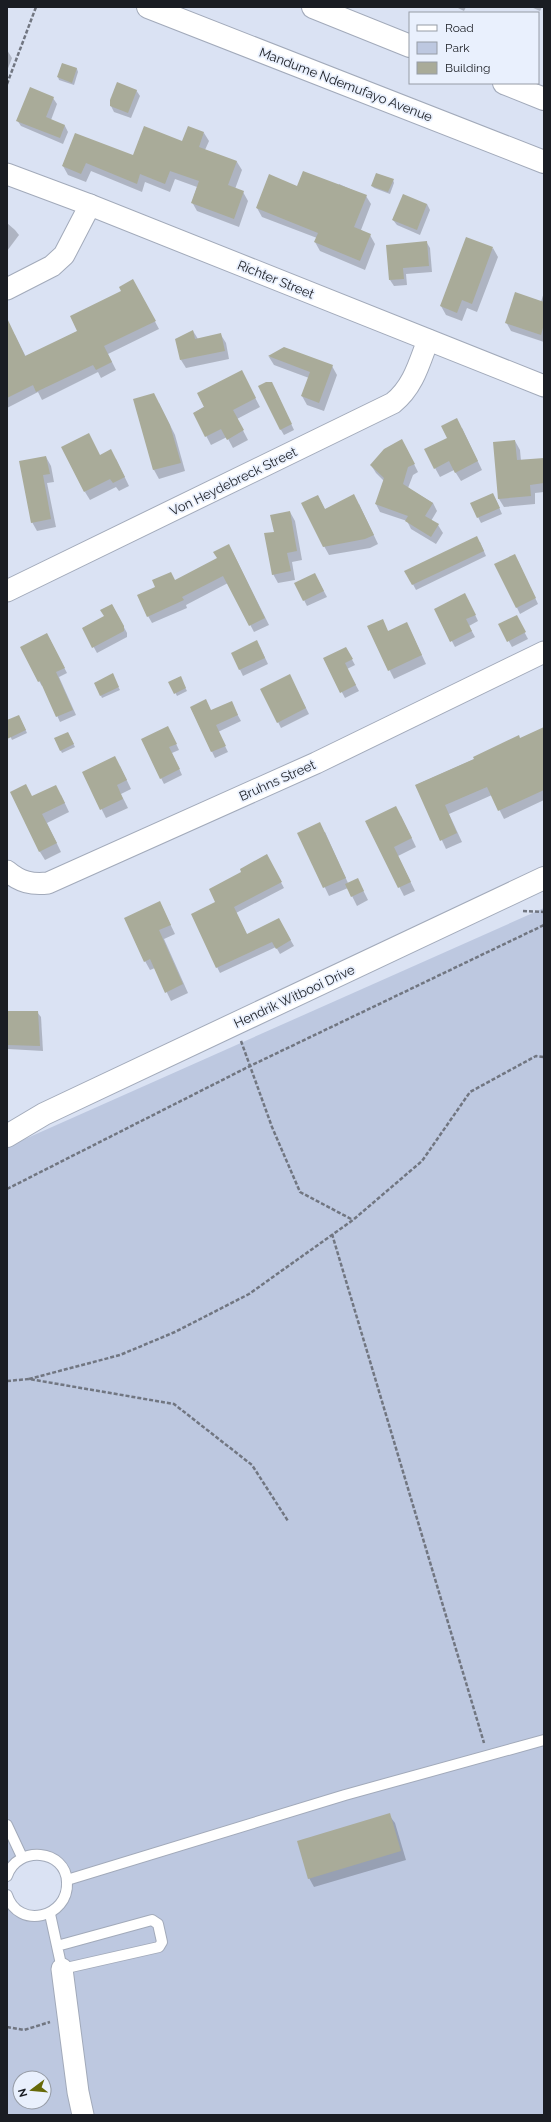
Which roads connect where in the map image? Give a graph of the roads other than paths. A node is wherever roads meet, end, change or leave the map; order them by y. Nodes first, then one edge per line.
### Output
1 (148, 7) edge
2 (313, 7) edge
3 (409, 46) edge
4 (506, 84) edge
5 (544, 99) edge
6 (544, 162) edge
7 (7, 174) edge
8 (90, 205) junction
9 (7, 289) edge
10 (428, 340) junction
11 (544, 386) edge
12 (7, 591) edge
13 (544, 652) edge
14 (7, 871) edge
15 (544, 878) edge
16 (44, 1114) junction
17 (7, 1126) edge
18 (7, 1136) edge
19 (544, 1740) edge
20 (7, 1825) edge
21 (22, 1857) junction
22 (7, 1876) edge
23 (67, 1880) junction
24 (7, 1895) edge
25 (50, 1914) junction
26 (57, 1946) junction
27 (62, 1969) junction
28 (83, 2115) edge

1 - 6 main road, Mandume Ndemufayo Avenue
2 - 3 main road
4 - 5 main road
7 - 8 street, Richter Street
8 - 9 street
8 - 10 street, Richter Street
10 - 11 street, Richter Street
10 - 12 street, Von Heydebreck Street
13 - 14 street, Bruhns Street
15 - 16 main road, Hendrik Witbooi Drive
16 - 17 main road, Hendrik Witbooi Drive
16 - 18 main road, Hendrik Witbooi Drive
19 - 23 lane
20 - 21 lane
21 - 22 lane
21 - 23 lane
23 - 25 lane
24 - 25 lane
25 - 26 lane
26 - 27 lane
26 - 27 lane
27 - 28 street

